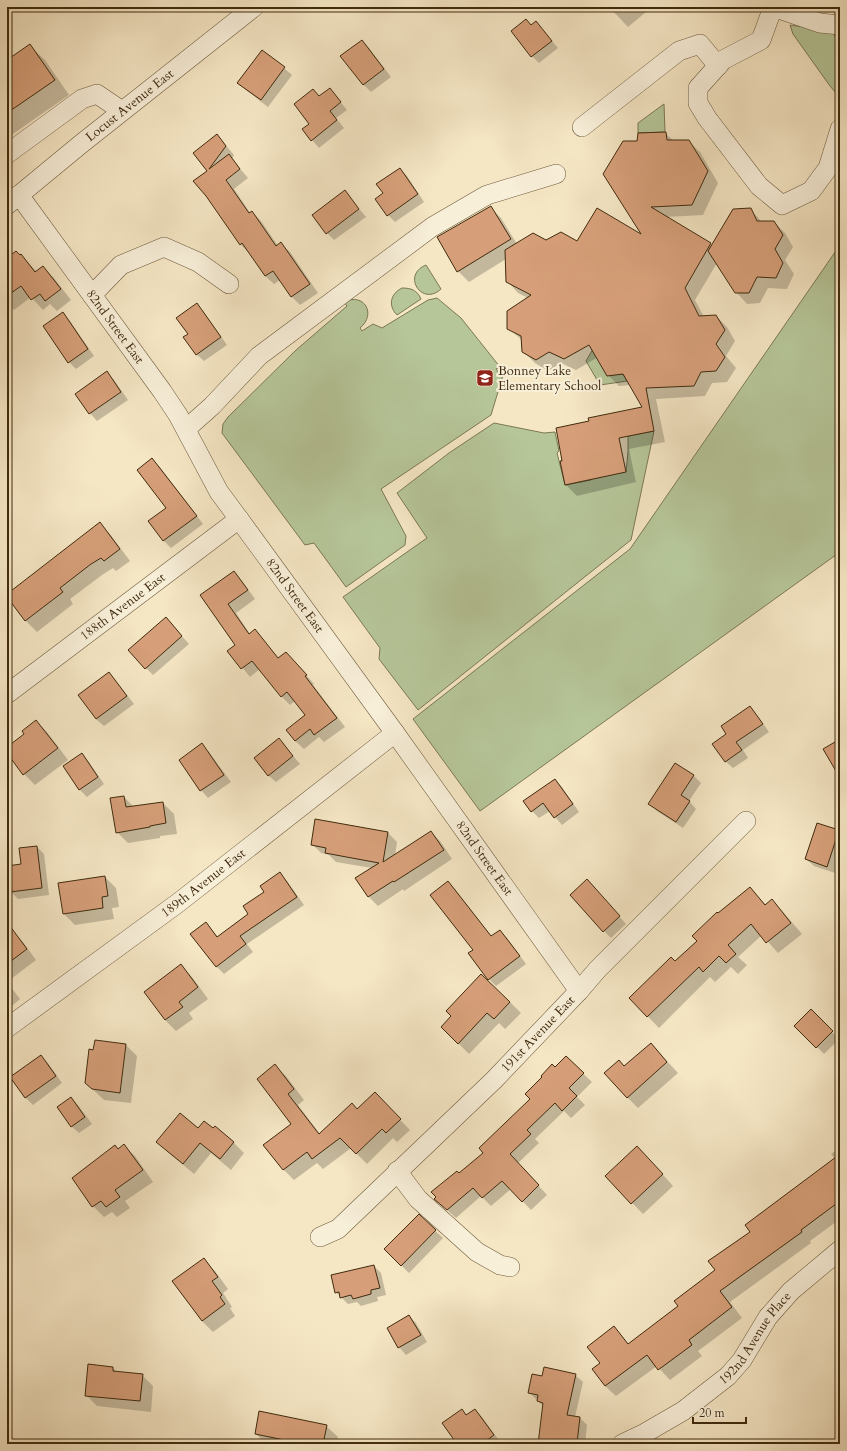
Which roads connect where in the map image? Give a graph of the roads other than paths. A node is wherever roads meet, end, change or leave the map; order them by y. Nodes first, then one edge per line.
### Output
1 (254, 7) edge
2 (773, 7) edge
3 (840, 25) edge
4 (718, 66) junction
5 (122, 111) junction
6 (582, 127) dead end
7 (839, 132) edge
8 (7, 154) edge
9 (556, 174) dead end
10 (13, 200) edge
11 (229, 284) dead end
12 (92, 295) junction
13 (186, 429) junction
14 (239, 519) junction
15 (7, 694) edge
16 (395, 733) junction
17 (746, 820) dead end
18 (579, 991) junction
19 (7, 1028) edge
20 (398, 1171) junction
21 (320, 1237) dead end
22 (840, 1250) edge
23 (510, 1267) dead end
24 (622, 1444) edge

1 - 5 street, Locust Avenue East
2 - 3 street
2 - 4 street
4 - 6 street
4 - 7 street
5 - 8 street
5 - 10 street, Locust Avenue East
9 - 13 street
10 - 12 street, 82nd Street East
11 - 12 street
12 - 13 street, 82nd Street East
13 - 14 street, 82nd Street East
14 - 15 street, 188th Avenue East
14 - 16 street, 82nd Street East
16 - 18 street, 82nd Street East
16 - 19 street, 189th Avenue East
17 - 18 street, 191st Avenue East
18 - 20 street, 191st Avenue East
20 - 21 street, 191st Avenue East
20 - 23 street
22 - 24 street, 192nd Avenue Place

